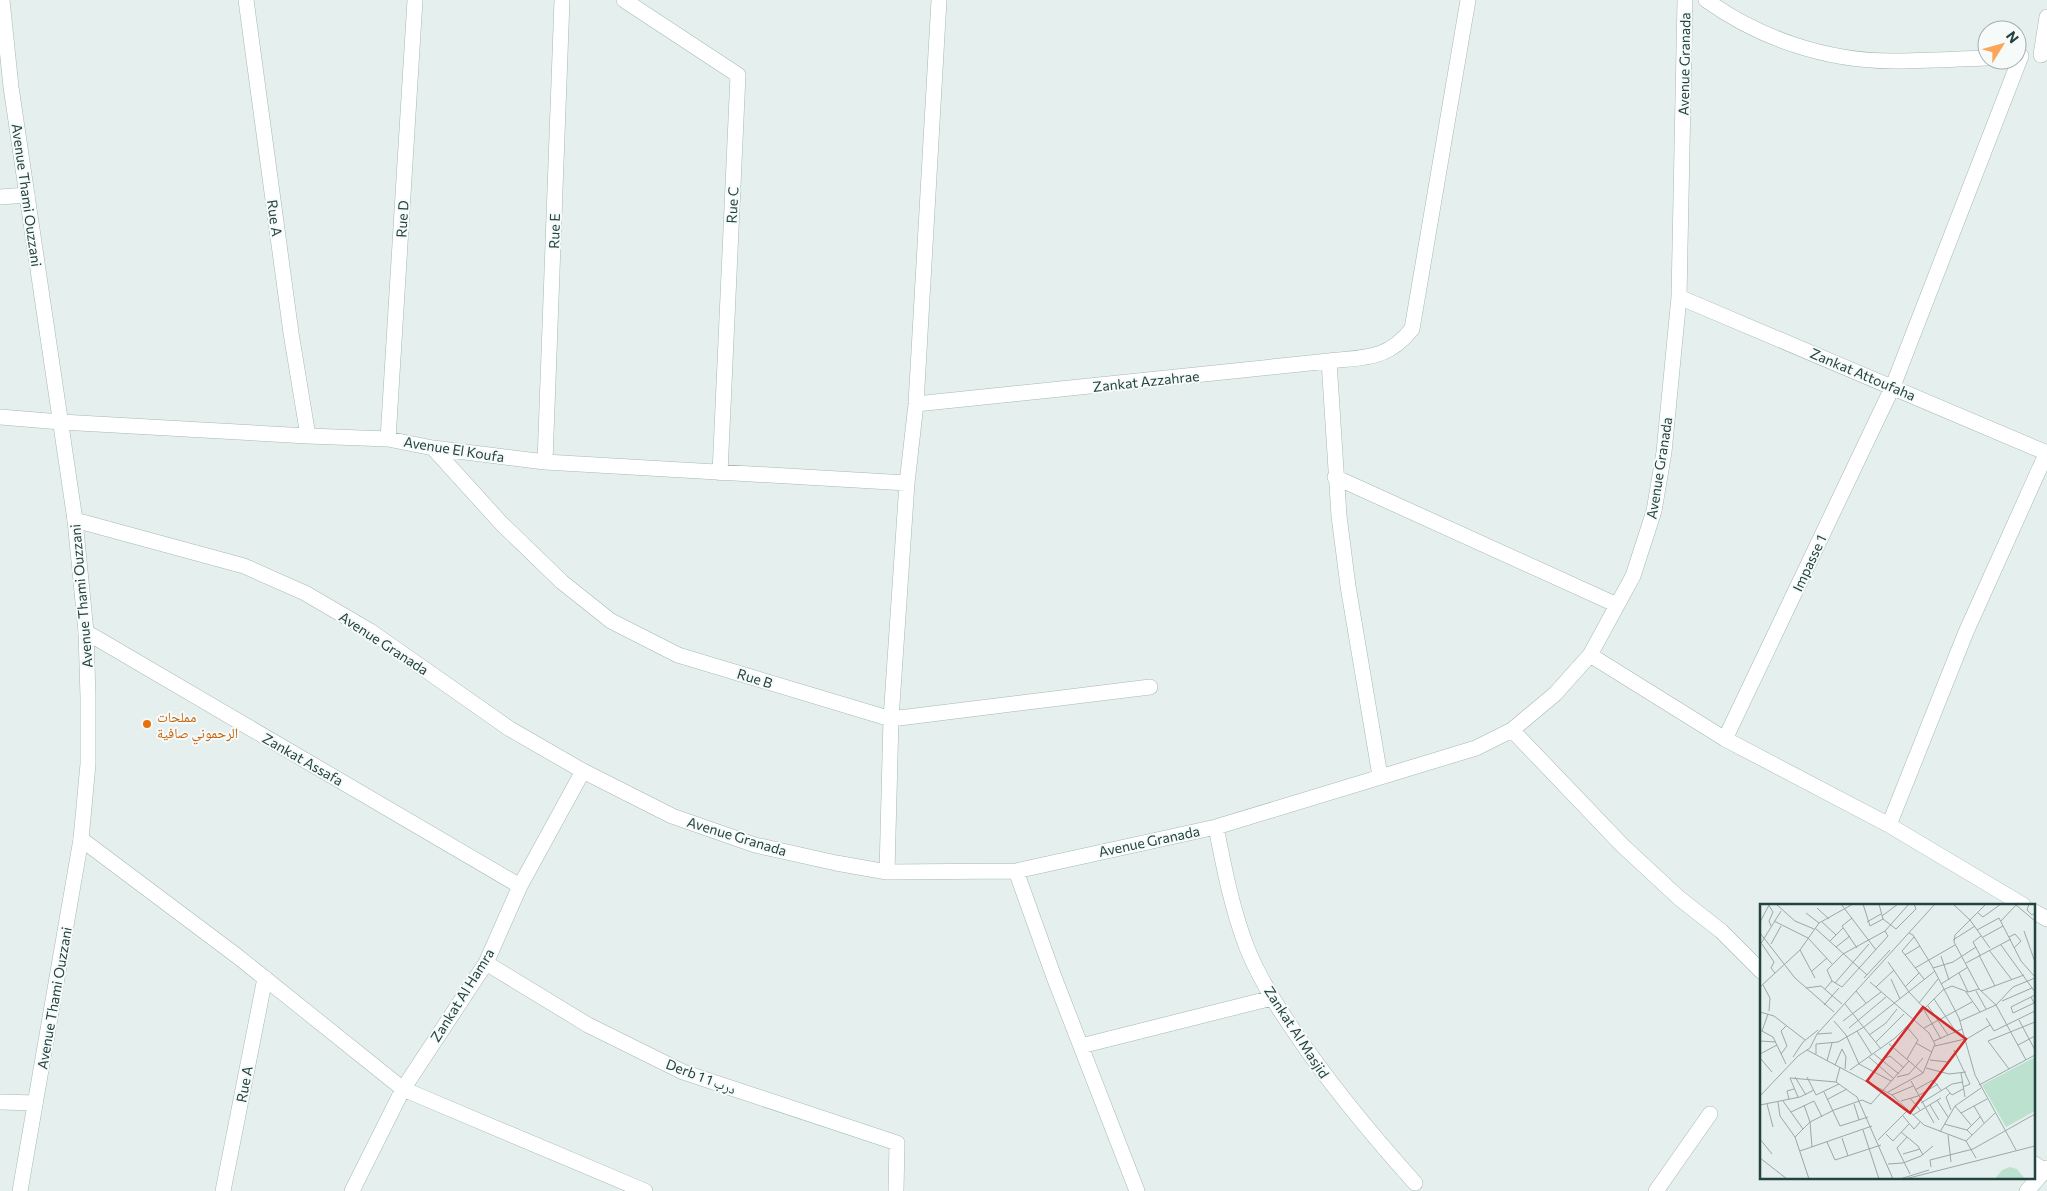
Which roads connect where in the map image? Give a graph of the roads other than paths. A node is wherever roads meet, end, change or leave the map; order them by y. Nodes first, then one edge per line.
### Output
1 (2, 0) edge
2 (246, 0) edge
3 (415, 0) edge
4 (562, 0) edge
5 (624, 0) edge
6 (939, 0) edge
7 (1468, 0) edge
8 (1685, 0) edge
9 (1706, 0) edge
10 (2047, 17) edge
11 (2027, 56) edge
12 (2044, 56) edge
13 (1977, 58) edge
14 (2014, 70) edge
15 (27, 195) junction
16 (0, 197) edge
17 (1679, 297) junction
18 (1330, 361) junction
19 (1894, 386) junction
20 (916, 404) junction
21 (0, 417) edge
22 (61, 422) junction
23 (308, 436) junction
24 (388, 439) junction
25 (432, 448) junction
26 (2047, 453) edge
27 (545, 462) junction
28 (720, 473) junction
29 (1336, 477) junction
30 (907, 483) junction
31 (76, 520) junction
32 (1617, 605) junction
33 (86, 632) junction
34 (1590, 655) junction
35 (1150, 687) dead end
36 (891, 720) junction
37 (1512, 730) junction
38 (1725, 739) junction
39 (582, 771) junction
40 (1380, 776) junction
41 (1889, 825) junction
42 (1216, 827) junction
43 (82, 839) junction
44 (1016, 871) junction
45 (888, 872) junction
46 (520, 886) junction
47 (2021, 904) edge
48 (486, 962) junction
49 (1760, 970) edge
50 (265, 978) junction
51 (1272, 998) junction
52 (1081, 1046) junction
53 (403, 1089) junction
54 (0, 1102) edge
55 (36, 1103) junction
56 (1710, 1114) dead end
57 (2042, 1167) edge
58 (1415, 1183) dead end
59 (897, 1186) edge
60 (2032, 1190) edge
61 (20, 1191) edge
62 (223, 1191) edge
63 (352, 1191) edge
64 (645, 1191) edge
65 (1138, 1191) edge
66 (1656, 1191) edge

1 - 15 street, Avenue Thami Ouzzani
2 - 23 street, Rue A
3 - 24 street, Rue D
4 - 27 street, Rue E
5 - 28 street, Rue C
6 - 20 street
7 - 18 street, Zankat Azzahrae
8 - 17 street, Avenue Granada
9 - 13 street
10 - 12 street
11 - 12 street
14 - 19 street, Impasse 1
15 - 16 street
15 - 22 street, Avenue Thami Ouzzani
17 - 19 street, Zankat Attoufaha
17 - 32 street, Avenue Granada
18 - 20 street, Zankat Azzahrae
18 - 29 street
19 - 26 street, Zankat Attoufaha
19 - 38 street, Impasse 1
20 - 30 street
21 - 22 street, Avenue El Koufa
22 - 23 street, Avenue El Koufa
22 - 31 street, Avenue Thami Ouzzani
23 - 24 street, Avenue El Koufa
24 - 25 street, Avenue El Koufa
25 - 27 street, Avenue El Koufa
25 - 36 street, Rue B
26 - 41 street
27 - 28 street, Avenue El Koufa
28 - 30 street, Avenue El Koufa
29 - 32 street
29 - 40 street
30 - 36 street
31 - 33 street, Avenue Thami Ouzzani
31 - 39 street, Avenue Granada
32 - 34 street, Avenue Granada
33 - 43 street, Avenue Thami Ouzzani
33 - 46 street, Zankat Assafa
34 - 37 street, Avenue Granada
34 - 38 street
35 - 36 street, Rue B
36 - 45 street
37 - 40 street, Avenue Granada
37 - 49 street
38 - 41 street
39 - 45 street, Avenue Granada
39 - 46 street, Zankat Al Hamra
40 - 42 street, Avenue Granada
41 - 47 street
42 - 44 street, Avenue Granada
42 - 51 street, Zankat Al Masjid
43 - 50 street
43 - 55 street, Avenue Thami Ouzzani
44 - 45 street, Avenue Granada
44 - 52 street
46 - 48 street, Zankat Al Hamra
48 - 53 street, Zankat Al Hamra
48 - 59 street, Derb 1 درب 1
50 - 53 street
50 - 62 street, Rue A
51 - 52 street
51 - 58 street, Zankat Al Masjid
52 - 65 street
53 - 63 street, Zankat Al Hamra
53 - 64 street
54 - 55 street
55 - 61 street, Avenue Thami Ouzzani
56 - 66 street
57 - 60 street

